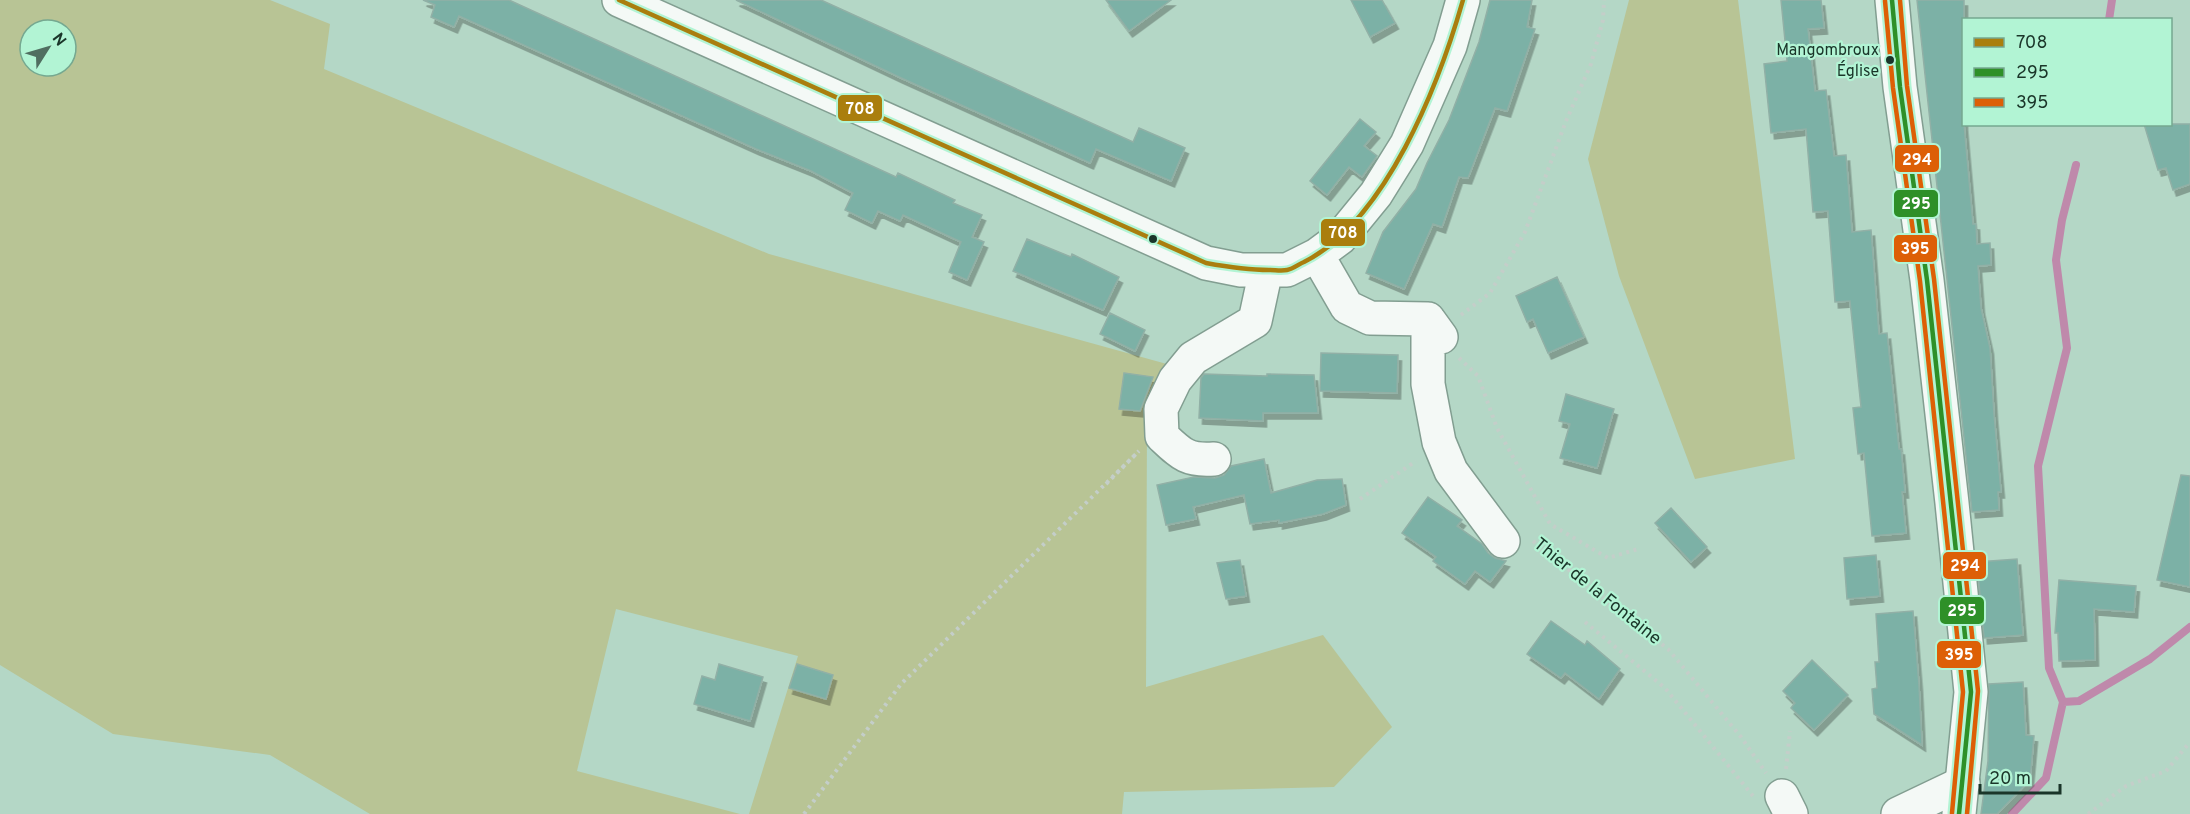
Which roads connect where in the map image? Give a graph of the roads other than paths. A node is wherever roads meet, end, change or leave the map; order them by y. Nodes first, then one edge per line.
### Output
1 (619, 0) edge
2 (1463, 0) edge
3 (1892, 0) edge
4 (1317, 255) junction
5 (1266, 270) junction
6 (1428, 319) junction
7 (1450, 356) road end
8 (1214, 459) dead end
9 (1517, 540) road end
10 (1961, 799) edge
11 (1898, 814) edge

1 - 5 street
2 - 4 street
3 - 10 street
4 - 5 street
4 - 6 street
5 - 8 street
6 - 7 street
6 - 9 street
10 - 11 street

